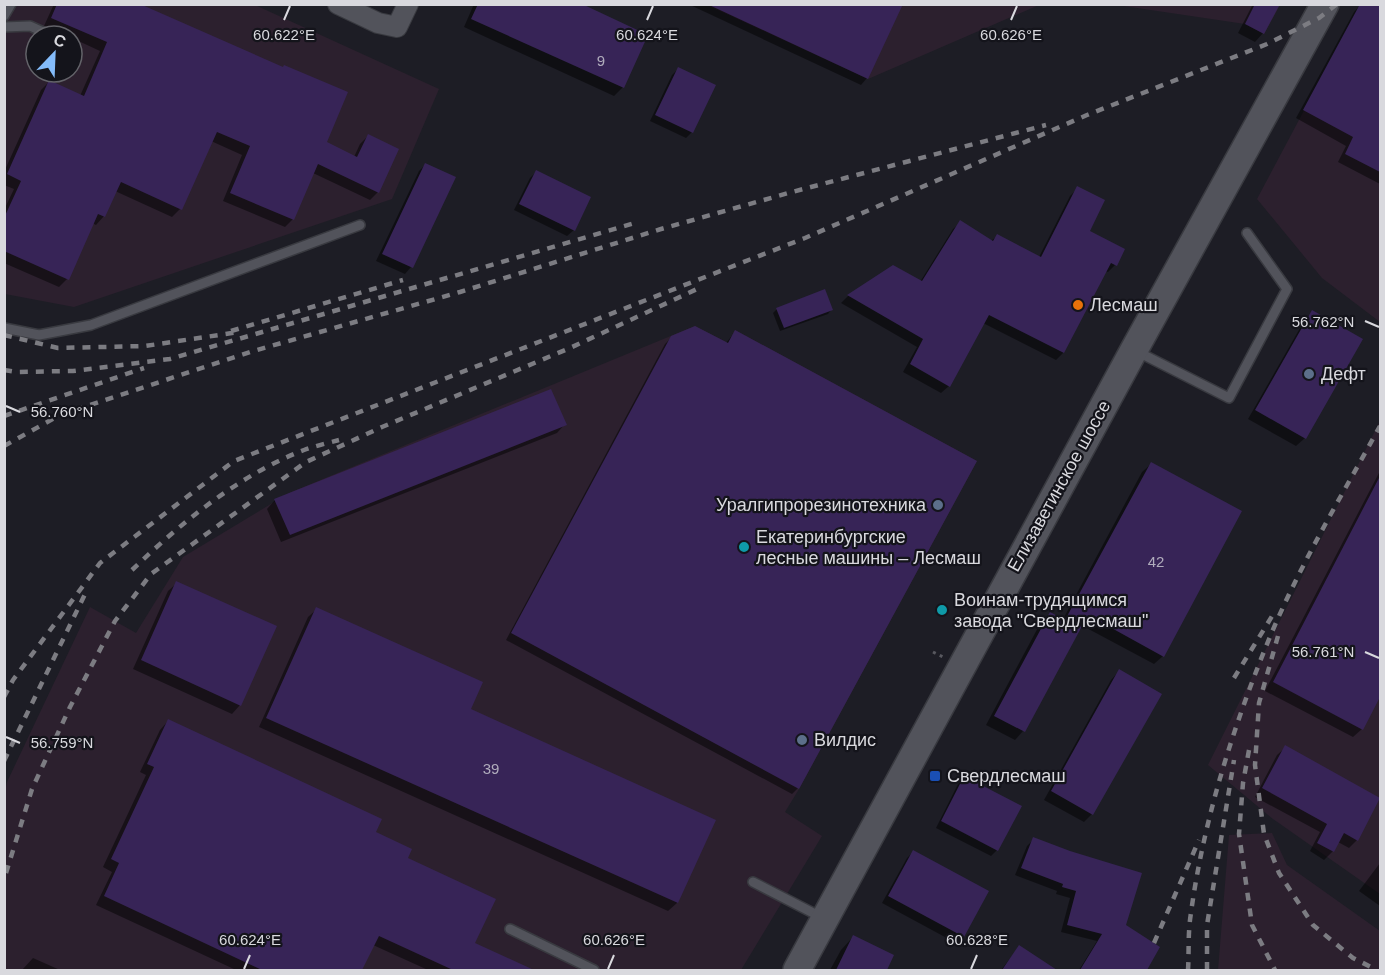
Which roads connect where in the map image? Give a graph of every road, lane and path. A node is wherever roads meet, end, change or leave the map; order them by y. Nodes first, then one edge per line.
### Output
1 (11, 4) edge
2 (338, 4) edge
3 (408, 4) edge
4 (1325, 4) edge
5 (4, 16) edge
6 (24, 26) edge
7 (4, 27) edge
8 (360, 225) dead end
9 (1247, 233) dead end
10 (4, 328) edge
11 (1134, 350) junction
12 (753, 882) dead end
13 (825, 919) junction
14 (510, 929) dead end
15 (594, 970) edge
16 (797, 970) edge

1 - 5 lane
2 - 3 street
4 - 11 main road, Елизаветинское шоссе
6 - 7 lane
8 - 10 lane
9 - 11 lane
11 - 13 main road, Елизаветинское шоссе
12 - 13 lane
13 - 16 main road, Елизаветинское шоссе
14 - 15 lane

